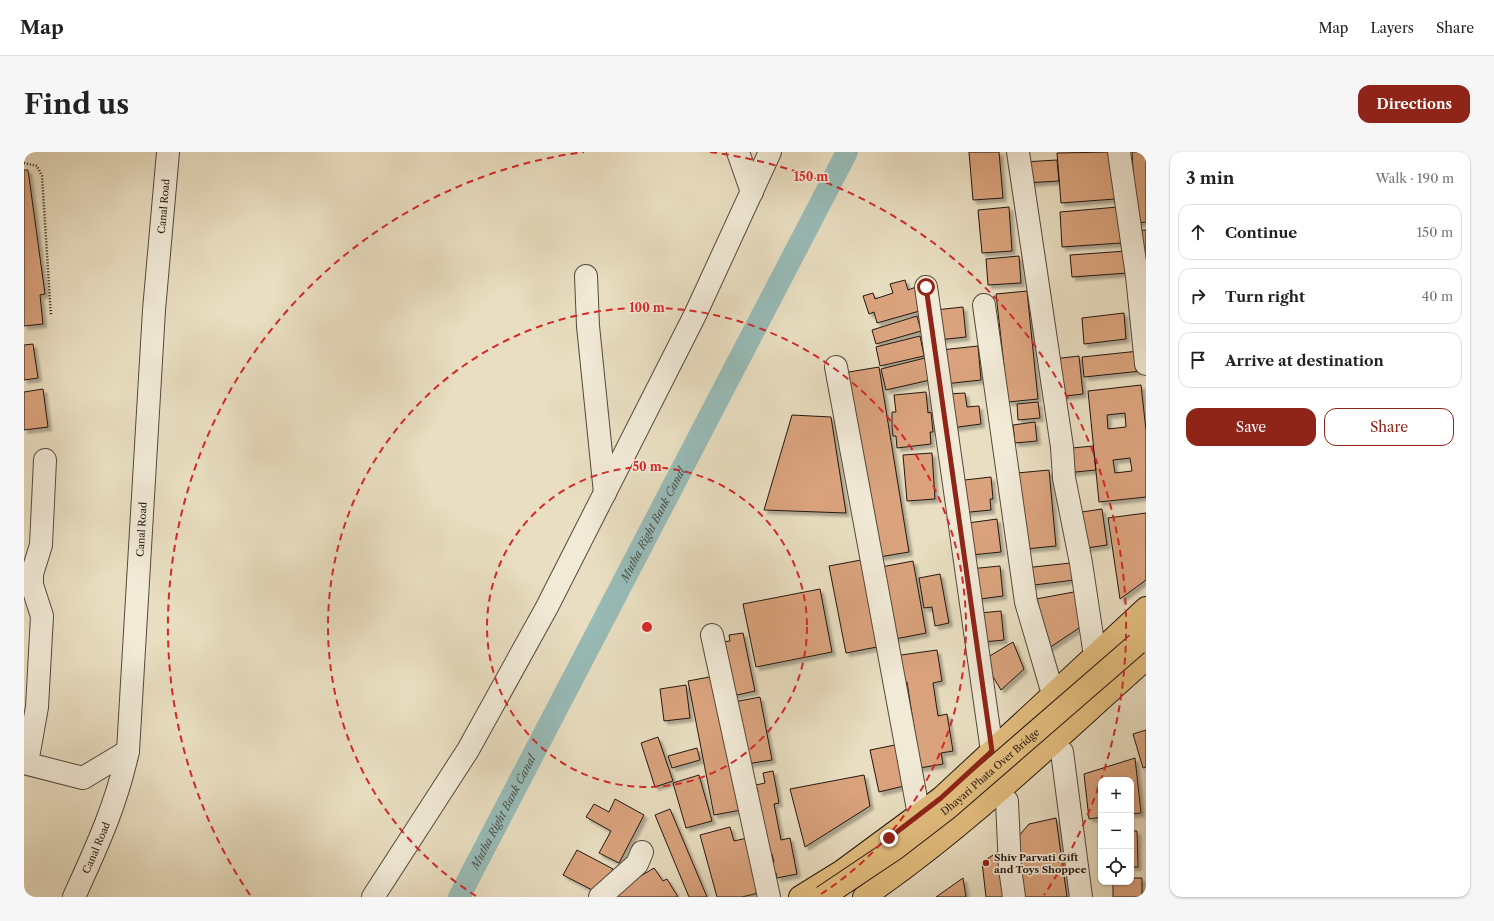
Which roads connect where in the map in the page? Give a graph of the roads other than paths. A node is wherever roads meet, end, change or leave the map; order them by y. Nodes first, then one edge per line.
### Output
1 (168, 152) edge
2 (738, 152) edge
3 (770, 152) edge
4 (1018, 152) edge
5 (1120, 152) edge
6 (752, 192) junction
7 (586, 276) dead end
8 (926, 287) dead end
9 (984, 305) dead end
10 (1146, 364) edge
11 (836, 367) dead end
12 (45, 460) dead end
13 (605, 493) junction
14 (1146, 608) edge
15 (712, 634) dead end
16 (1143, 646) edge
17 (1095, 656) junction
18 (1146, 670) edge
19 (1054, 694) junction
20 (128, 751) junction
21 (992, 751) junction
22 (1062, 752) junction
23 (24, 757) edge
24 (24, 763) edge
25 (1007, 800) junction
26 (919, 815) junction
27 (642, 852) dead end
28 (842, 871) junction
29 (74, 897) edge
30 (373, 897) edge
31 (600, 897) edge
32 (769, 897) edge
33 (800, 897) edge
34 (823, 897) edge
35 (858, 897) edge
36 (864, 897) edge
37 (888, 897) edge
38 (1014, 897) edge
39 (1081, 897) edge

1 - 20 street, Canal Road
2 - 6 street
3 - 6 street
4 - 17 street
5 - 10 street
6 - 13 street
7 - 13 street
8 - 21 street
9 - 19 street
11 - 26 street
12 - 23 street
13 - 30 street
14 - 17 main road
15 - 32 street
16 - 34 main road, Dhayari Phata Over Bridge, bridge
16 - 36 main road, Dhayari Phata Over Bridge
17 - 19 main road
18 - 22 main road
19 - 21 main road
20 - 24 street
20 - 29 street, Canal Road
21 - 26 main road
22 - 25 main road
22 - 39 street
25 - 37 main road
25 - 38 street
26 - 28 main road
27 - 31 street
28 - 33 main road
28 - 35 street

